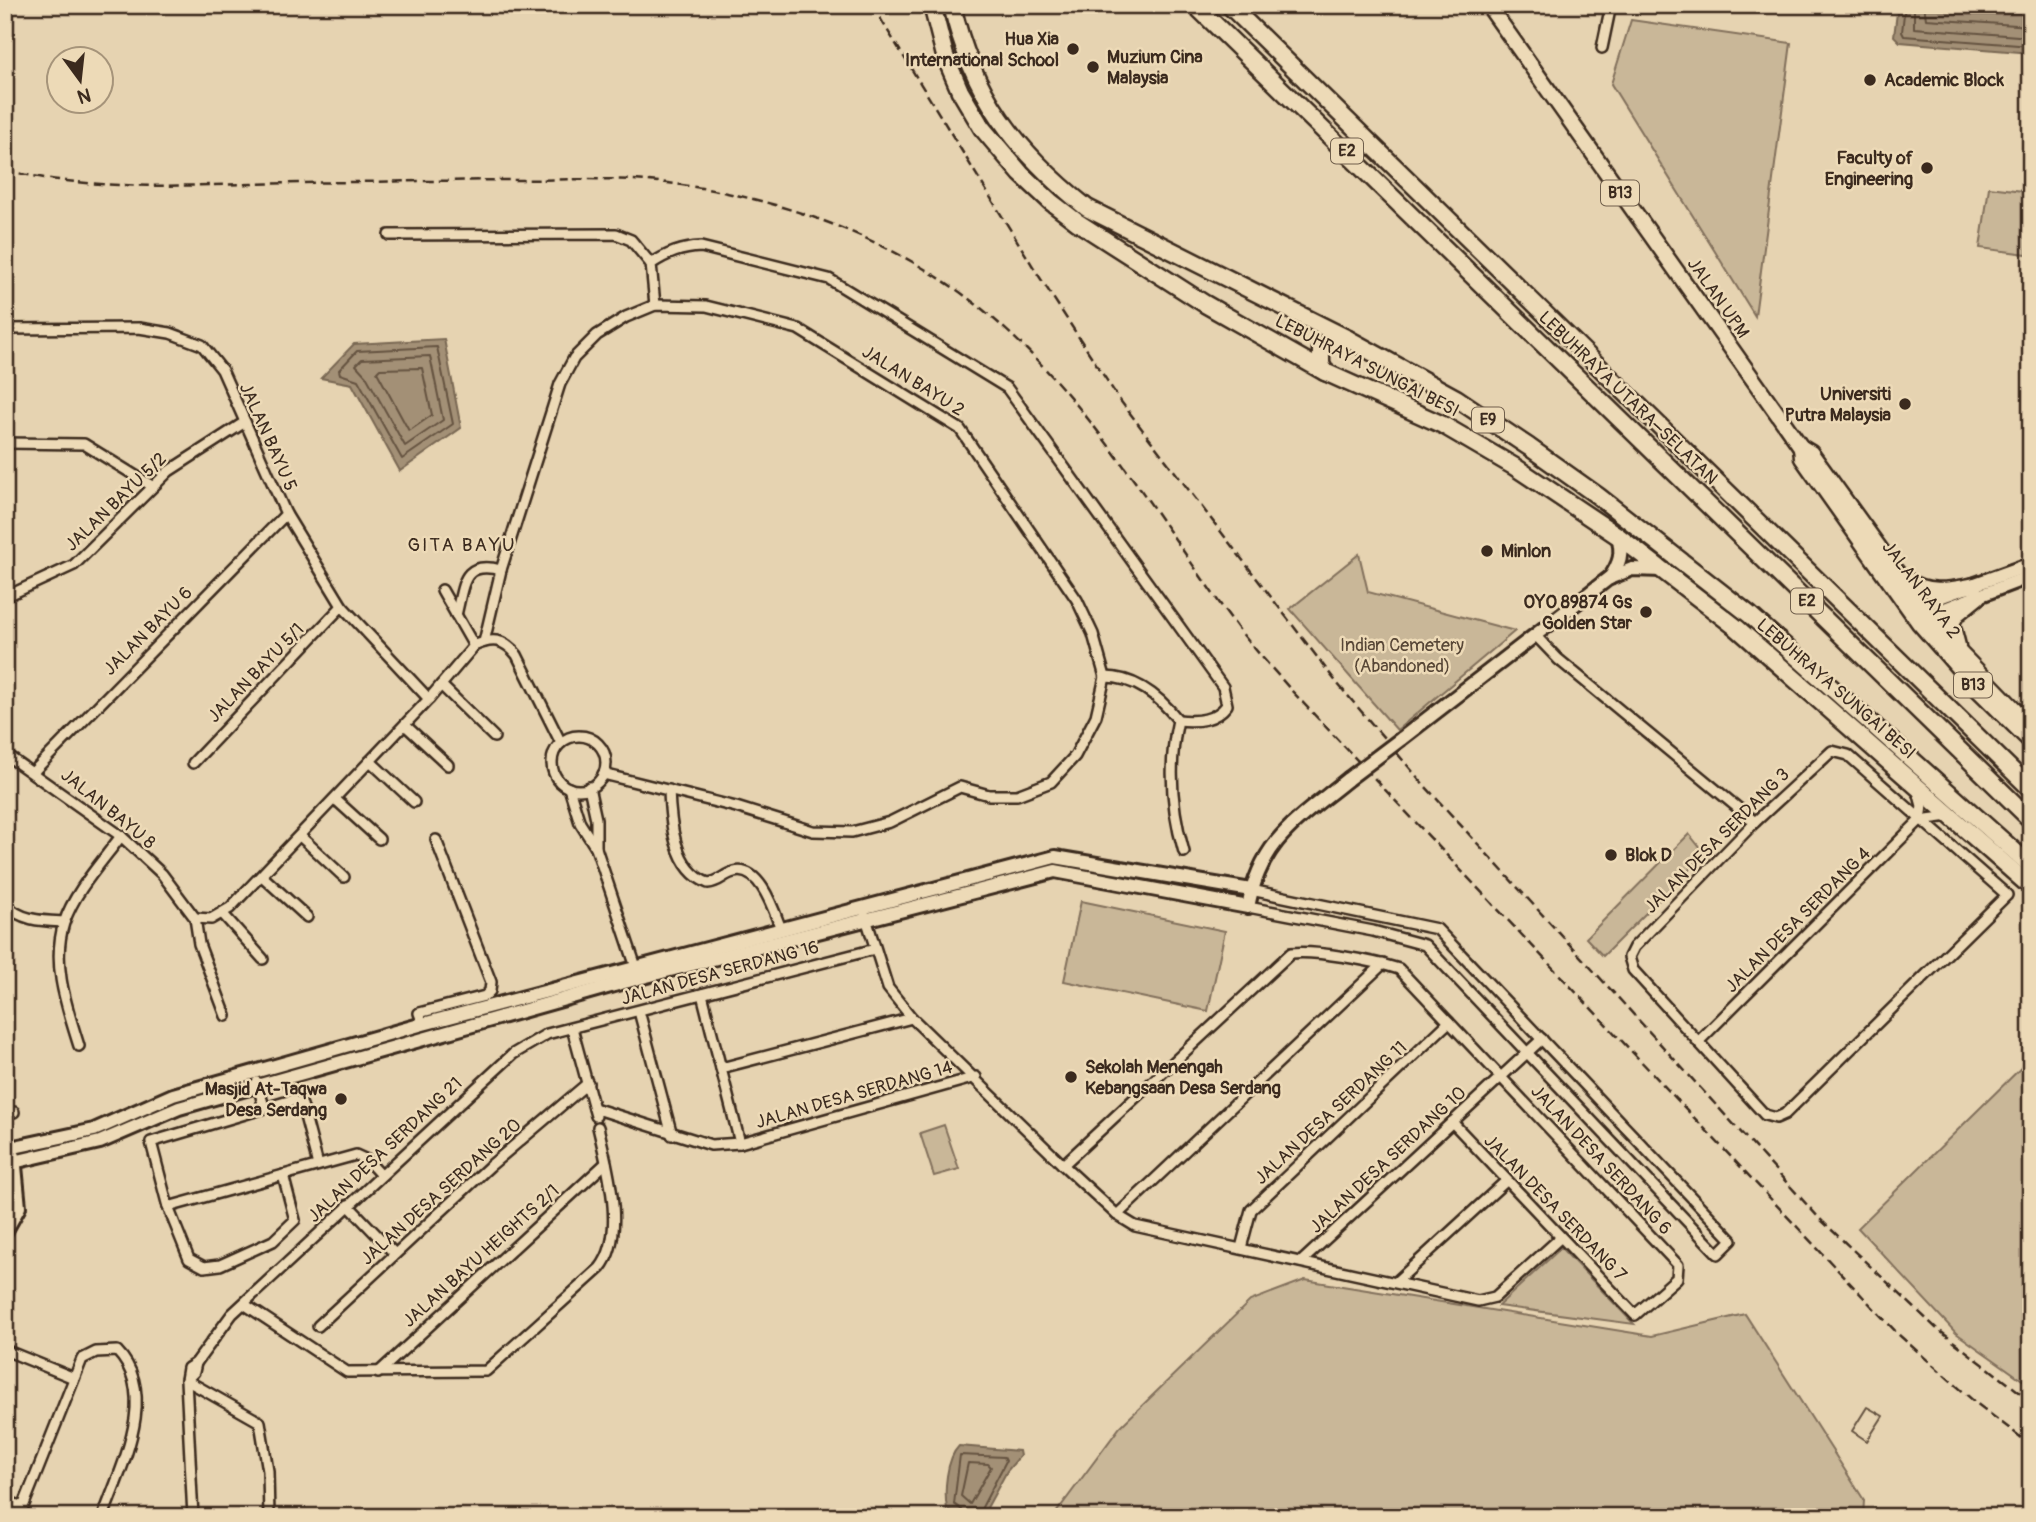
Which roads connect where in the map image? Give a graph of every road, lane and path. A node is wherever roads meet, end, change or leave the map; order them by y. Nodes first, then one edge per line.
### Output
1 (932, 5) edge
2 (952, 5) edge
3 (1195, 5) edge
4 (1229, 5) edge
5 (1488, 5) edge
6 (1611, 5) edge
7 (1602, 48) dead end
8 (389, 235) dead end
9 (651, 264) junction
10 (655, 305) junction
11 (5, 329) edge
12 (1348, 339) junction
13 (1325, 372) junction
14 (245, 422) junction
15 (5, 443) edge
16 (1801, 447) junction
17 (152, 486) junction
18 (286, 514) junction
19 (1618, 536) junction
20 (2031, 564) edge
21 (501, 570) junction
22 (1664, 570) junction
23 (1898, 575) junction
24 (2031, 576) edge
25 (1609, 578) junction
26 (442, 590) dead end
27 (1976, 591) junction
28 (5, 597) edge
29 (342, 606) junction
30 (456, 615) junction
31 (1921, 615) junction
32 (1535, 635) junction
33 (479, 644) junction
34 (1961, 654) junction
35 (1105, 677) junction
36 (441, 685) junction
37 (429, 699) junction
38 (1178, 720) junction
39 (405, 725) junction
40 (2031, 726) edge
41 (494, 737) dead end
42 (2031, 742) edge
43 (561, 743) junction
44 (5, 754) edge
45 (370, 761) junction
46 (193, 763) dead end
47 (448, 765) dead end
48 (34, 771) junction
49 (603, 774) junction
50 (1916, 784) junction
51 (569, 788) junction
52 (589, 788) junction
53 (2031, 789) edge
54 (669, 790) junction
55 (335, 799) junction
56 (414, 802) dead end
57 (1951, 816) junction
58 (1920, 820) junction
59 (2031, 820) edge
60 (1755, 822) junction
61 (121, 835) junction
62 (300, 836) junction
63 (379, 839) dead end
64 (436, 840) dead end
65 (596, 848) junction
66 (1184, 852) dead end
67 (2031, 866) edge
68 (262, 876) junction
69 (344, 877) dead end
70 (2031, 887) edge
71 (1251, 890) junction
72 (5, 904) edge
73 (863, 907) junction
74 (1248, 907) junction
75 (222, 913) junction
76 (307, 917) dead end
77 (195, 918) junction
78 (867, 920) junction
79 (64, 922) junction
80 (781, 929) junction
81 (875, 949) junction
82 (262, 958) dead end
83 (1383, 964) junction
84 (637, 972) junction
85 (702, 994) junction
86 (639, 1011) junction
87 (226, 1016) dead end
88 (912, 1018) junction
89 (1449, 1022) junction
90 (423, 1024) junction
91 (572, 1028) junction
92 (1542, 1039) junction
93 (1698, 1042) junction
94 (79, 1046) dead end
95 (1526, 1053) junction
96 (721, 1068) junction
97 (254, 1072) junction
98 (976, 1077) junction
99 (1499, 1079) junction
100 (588, 1083) junction
101 (258, 1086) junction
102 (264, 1107) junction
103 (1452, 1122) junction
104 (598, 1127) dead end
105 (672, 1135) junction
106 (740, 1143) junction
107 (9, 1149) edge
108 (10, 1163) edge
109 (606, 1164) junction
110 (318, 1165) junction
111 (1063, 1165) junction
112 (380, 1174) junction
113 (283, 1175) junction
114 (1506, 1181) junction
115 (348, 1205) junction
116 (168, 1207) junction
117 (1117, 1215) junction
118 (5, 1232) edge
119 (1560, 1238) junction
120 (1241, 1248) junction
121 (396, 1254) junction
122 (1301, 1262) junction
123 (1396, 1282) junction
124 (244, 1304) junction
125 (1635, 1315) joint
126 (318, 1326) dead end
127 (5, 1350) edge
128 (378, 1373) junction
129 (74, 1378) junction
130 (186, 1380) junction
131 (5, 1500) edge
132 (21, 1512) edge
133 (103, 1517) edge
134 (193, 1517) edge
135 (269, 1517) edge

1 - 13 highway, LEBUHRAYA SUNGAI BESI / E9
2 - 12 highway, LEBUHRAYA SUNGAI BESI / E9
3 - 59 highway, LEBUHRAYA UTARA–SELATAN / E2
4 - 53 highway, LEBUHRAYA UTARA–SELATAN / E2
5 - 16 main road, JALAN UPM / B13
6 - 7 street
8 - 9 street
9 - 10 street
9 - 38 street
10 - 21 street
10 - 35 street, JALAN BAYU 2
11 - 14 street, JALAN BAYU 5
12 - 13 highway
12 - 67 highway, LEBUHRAYA SUNGAI BESI / E9
13 - 19 highway, LEBUHRAYA SUNGAI BESI / E9
14 - 17 street, JALAN BAYU 5/2
14 - 18 street, JALAN BAYU 5
15 - 17 street
16 - 23 main road, JALAN UPM / B13
16 - 31 main road, JALAN RAYA 2 / B13
17 - 28 street, JALAN BAYU 5/2
18 - 29 street, JALAN BAYU 5
18 - 48 street, JALAN BAYU 6
19 - 22 highway, LEBUHRAYA SUNGAI BESI / E9
19 - 25 street
20 - 27 street
21 - 30 street
21 - 33 street
22 - 25 street
22 - 50 highway, LEBUHRAYA SUNGAI BESI / E9
23 - 27 main road
23 - 31 main road, JALAN UPM / B13
24 - 27 street
25 - 32 street
26 - 30 street
27 - 31 street
27 - 34 main road
29 - 37 street, JALAN BAYU 5
29 - 46 street, JALAN BAYU 5/1
30 - 33 street
31 - 34 main road, JALAN RAYA 2 / B13
31 - 42 main road, JALAN RAYA 2 / B13
32 - 60 street
32 - 71 street, bridge
33 - 36 street
33 - 43 street
34 - 40 main road, JALAN RAYA 2 / B13
35 - 38 street
35 - 54 street
36 - 37 street
36 - 41 street
37 - 39 street
38 - 66 street
39 - 45 street
39 - 47 street
43 - 49 street
43 - 51 street
44 - 48 street, JALAN BAYU 8
45 - 55 street
45 - 56 street
48 - 61 street, JALAN BAYU 8
49 - 52 street
49 - 54 street
50 - 57 highway, LEBUHRAYA SUNGAI BESI / E9
50 - 58 street
51 - 52 street
51 - 65 street
52 - 65 street
54 - 80 street
55 - 62 street
55 - 63 street
57 - 58 street
57 - 70 highway, LEBUHRAYA SUNGAI BESI / E9
58 - 60 street, JALAN DESA SERDANG 3
58 - 93 street, JALAN DESA SERDANG 4
58 - 93 street
60 - 93 street, JALAN DESA SERDANG 3
61 - 77 street, JALAN BAYU 8
61 - 79 street
62 - 68 street
62 - 69 street
64 - 90 street
65 - 84 street
68 - 75 street
68 - 76 street
71 - 73 street
71 - 74 street
71 - 92 street
72 - 79 street
73 - 78 street
73 - 80 street
74 - 78 street
74 - 95 street
75 - 77 street
75 - 82 street
77 - 87 street, JALAN BAYU 8
78 - 81 street
78 - 84 street
79 - 94 street
80 - 84 street
81 - 85 street, JALAN DESA SERDANG 16
81 - 88 street
83 - 89 street, JALAN DESA SERDANG 6
83 - 111 street
83 - 117 street
84 - 90 street
84 - 101 street
85 - 86 street, JALAN DESA SERDANG 16
85 - 96 street
86 - 91 street, JALAN DESA SERDANG 16
86 - 105 street
88 - 96 street
88 - 98 street
89 - 99 street, JALAN DESA SERDANG 6
89 - 120 street, JALAN DESA SERDANG 11
90 - 97 street
91 - 100 street
91 - 112 street, JALAN DESA SERDANG 21
92 - 95 street, JALAN DESA SERDANG 10
92 - 95 street
95 - 99 street, JALAN DESA SERDANG 10
96 - 106 street
97 - 101 street
97 - 107 street
98 - 106 street, JALAN DESA SERDANG 14
98 - 111 street
99 - 103 street, JALAN DESA SERDANG 10
99 - 125 street, JALAN DESA SERDANG 6
100 - 105 street, JALAN DESA SERDANG 14
100 - 121 street, JALAN DESA SERDANG 20
101 - 102 street
101 - 108 street
102 - 110 street
102 - 116 street
103 - 114 street, JALAN DESA SERDANG 7
103 - 122 street, JALAN DESA SERDANG 10
104 - 109 street
105 - 106 street, JALAN DESA SERDANG 14
107 - 108 street
108 - 118 street
109 - 128 street, JALAN BAYU HEIGHTS 2/1
109 - 128 street
110 - 112 street
110 - 113 street
111 - 117 street
112 - 115 street, JALAN DESA SERDANG 21
113 - 116 street
113 - 116 street
114 - 119 street, JALAN DESA SERDANG 7
114 - 123 street
115 - 121 street
115 - 124 street, JALAN DESA SERDANG 21
117 - 120 street
119 - 123 street
119 - 125 street, JALAN DESA SERDANG 7
120 - 122 street
121 - 126 street, JALAN DESA SERDANG 20
122 - 123 street
124 - 128 street
124 - 130 street, JALAN DESA SERDANG 21
127 - 129 street
129 - 132 street
129 - 133 street
130 - 134 street
130 - 135 street
131 - 132 street

